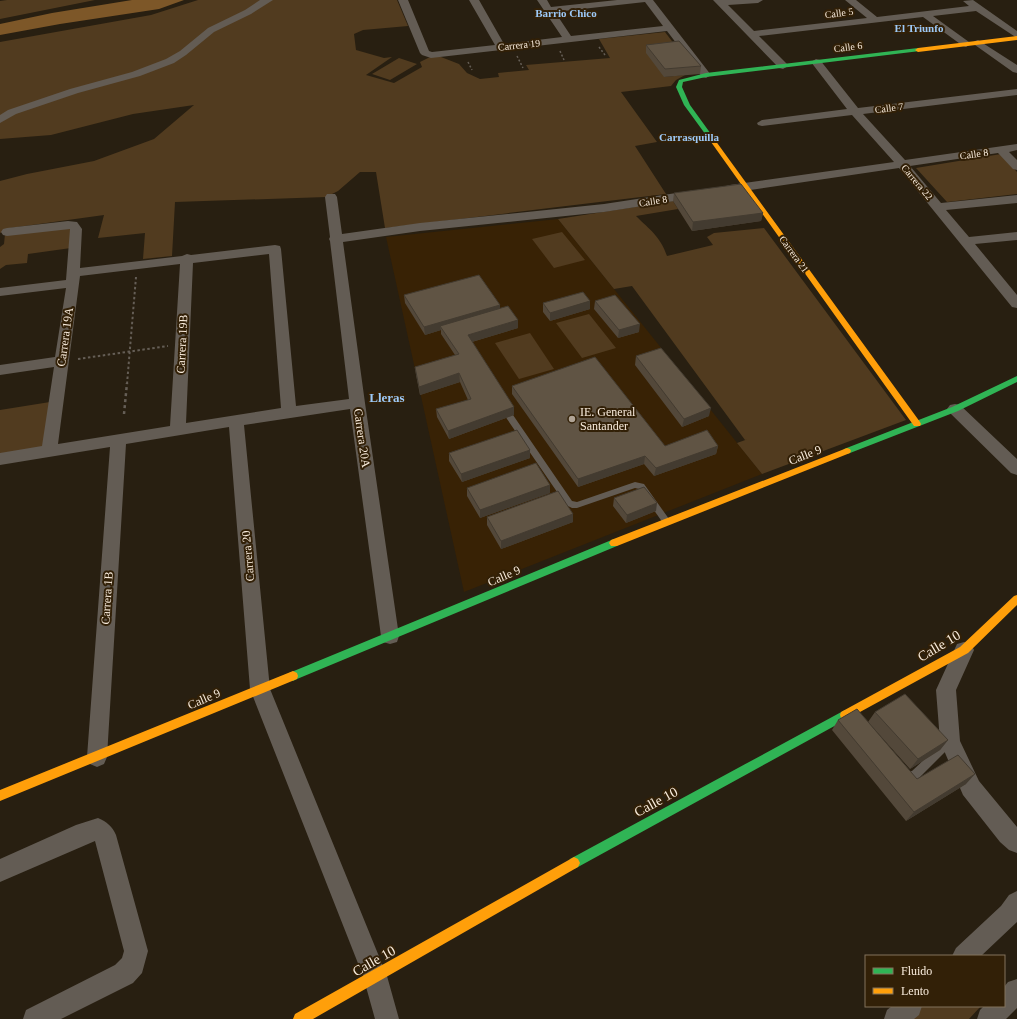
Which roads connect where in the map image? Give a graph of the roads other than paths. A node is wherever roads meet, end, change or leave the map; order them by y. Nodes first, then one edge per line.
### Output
1 (268, 0) edge
2 (404, 0) edge
3 (474, 0) edge
4 (542, 0) edge
5 (642, 0) edge
6 (648, 0) edge
7 (758, 0) edge
8 (850, 0) edge
9 (967, 0) edge
10 (719, 2) edge
11 (977, 8) junction
12 (549, 10) junction
13 (925, 14) junction
14 (875, 20) junction
15 (670, 28) junction
16 (751, 34) junction
17 (1017, 37) edge
18 (568, 40) junction
19 (978, 43) junction
20 (966, 44) junction
21 (501, 47) junction
22 (816, 62) junction
23 (784, 66) junction
24 (1017, 70) edge
25 (706, 75) junction
26 (681, 81) joint
27 (1017, 92) edge
28 (855, 112) junction
29 (0, 120) edge
30 (762, 123) dead end
31 (1017, 147) edge
32 (1001, 150) junction
33 (902, 164) junction
34 (1017, 167) edge
35 (745, 187) junction
36 (721, 190) edge
37 (706, 193) edge
38 (331, 197) dead end
39 (1017, 199) edge
40 (937, 206) junction
41 (7, 232) dead end
42 (1017, 236) edge
43 (335, 239) junction
44 (965, 241) junction
45 (187, 258) junction
46 (73, 278) junction
47 (1017, 280) edge
48 (999, 282) junction
49 (0, 292) edge
50 (1017, 304) edge
51 (61, 361) junction
52 (0, 370) edge
53 (1017, 379) edge
54 (357, 403) junction
55 (955, 408) junction
56 (289, 412) junction
57 (510, 417) edge
58 (236, 422) junction
59 (916, 424) junction
60 (178, 430) junction
61 (118, 440) junction
62 (49, 450) junction
63 (0, 459) edge
64 (1017, 469) edge
65 (666, 521) junction
66 (1017, 599) edge
67 (390, 636) junction
68 (964, 650) junction
69 (260, 689) junction
70 (950, 741) junction
71 (97, 757) junction
72 (895, 770) edge
73 (0, 796) edge
74 (1014, 835) edge
75 (0, 871) edge
76 (1017, 903) edge
77 (965, 955) edge
78 (375, 976) junction
79 (1017, 991) edge
80 (1005, 1003) edge
81 (909, 1007) edge
82 (1000, 1007) edge
83 (35, 1019) edge
84 (300, 1019) edge
85 (387, 1019) edge
86 (896, 1019) edge
87 (989, 1019) edge

1 - 29 street
2 - 21 street, Carrera 19
3 - 21 street
4 - 12 street
5 - 12 street
6 - 15 street
7 - 10 street
8 - 14 street
9 - 11 street
10 - 16 street
11 - 13 street, Calle 5
11 - 17 street
12 - 18 street
13 - 14 street, Calle 5
13 - 20 street
14 - 16 street, Calle 5
15 - 18 street, Carrera 19
15 - 25 street
16 - 23 street
17 - 19 street, Calle 6
18 - 21 street, Carrera 19
19 - 20 street, Calle 6
19 - 24 street
20 - 22 street, Calle 6
22 - 23 street, Calle 6
22 - 28 street, Carrera 22
23 - 25 street, Calle 6
25 - 26 street, Calle 6
26 - 35 street, Carrera 21
27 - 28 street, Calle 7
28 - 30 street, Calle 7
28 - 33 street, Carrera 22
31 - 32 street, Calle 8
32 - 33 street, Calle 8
32 - 34 street
33 - 35 street, Calle 8
33 - 40 street, Carrera 22
35 - 36 street, Calle 8
35 - 59 street, Carrera 21
37 - 43 street, Calle 8
38 - 43 street, Carrera 20A
39 - 40 street
40 - 44 street, Carrera 22
41 - 46 street, Carrera 19A
42 - 44 street
43 - 54 street, Carrera 20A
44 - 48 street, Carrera 22
45 - 46 street
45 - 56 street
45 - 60 street, Carrera 19B
46 - 49 street
46 - 51 street, Carrera 19A
47 - 48 street
48 - 50 street, Carrera 22
51 - 52 street
51 - 62 street, Carrera 19A
53 - 55 street, Calle 9
54 - 56 street
54 - 67 street, Carrera 20A
55 - 59 street, Calle 9
55 - 64 street
56 - 58 street
57 - 65 lane
58 - 60 street
58 - 69 street, Carrera 20
59 - 65 street, Calle 9
60 - 61 street
61 - 62 street
61 - 71 street, Carrera 1B
62 - 63 street
65 - 67 street, Calle 9
66 - 68 street, Calle 10
67 - 69 street, Calle 9
68 - 70 street
68 - 78 street, Calle 10
69 - 71 street, Calle 9
69 - 78 street, Carrera 20
70 - 72 lane
70 - 74 street
71 - 73 street, Calle 9
75 - 83 street
76 - 77 street
78 - 84 street, Calle 10
78 - 85 street, Carrera 20
79 - 80 street
81 - 86 street
82 - 87 street

